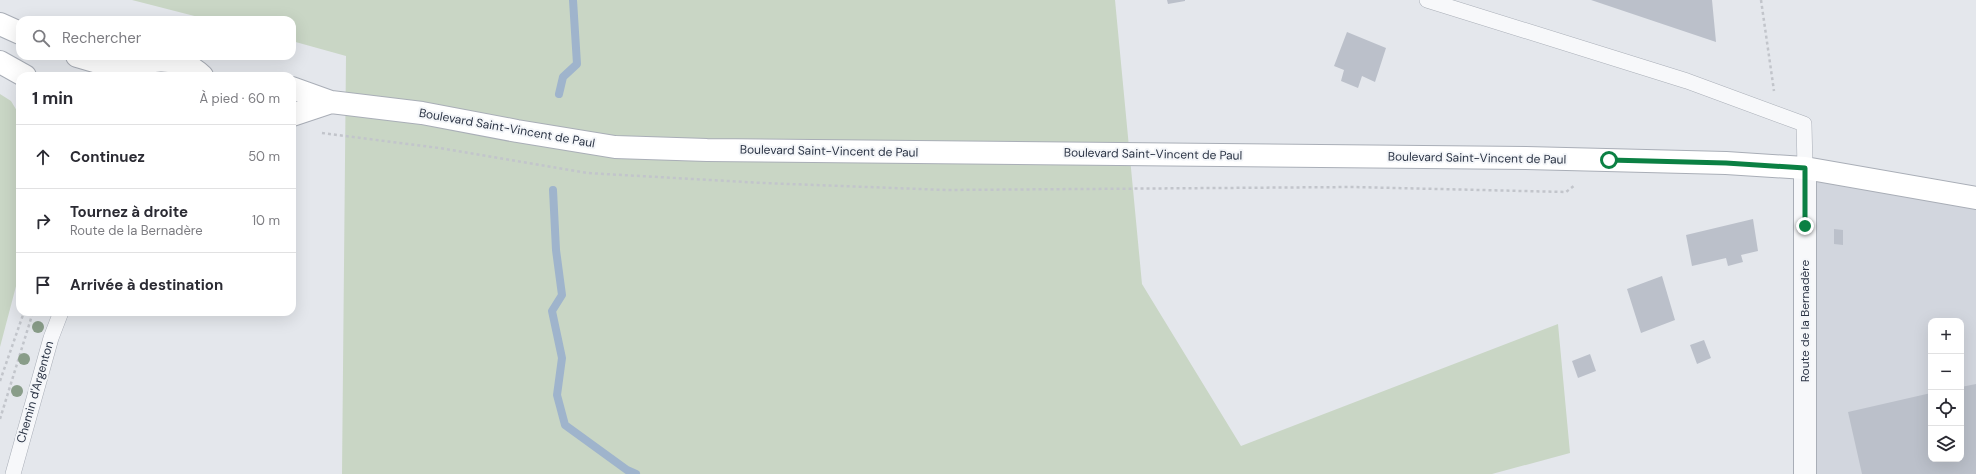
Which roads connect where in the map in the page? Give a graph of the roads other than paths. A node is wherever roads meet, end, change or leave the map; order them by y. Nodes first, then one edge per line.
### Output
1 (1427, 0) edge
2 (0, 24) edge
3 (16, 30) edge
4 (88, 60) edge
5 (155, 60) edge
6 (155, 60) edge
7 (0, 62) edge
8 (18, 72) edge
9 (119, 72) edge
10 (124, 72) edge
11 (196, 72) edge
12 (296, 89) edge
13 (331, 102) junction
14 (296, 114) edge
15 (1805, 168) junction
16 (1976, 198) edge
17 (59, 316) edge
18 (13, 474) edge
19 (1805, 474) edge

1 - 15 lane
2 - 3 main road
4 - 9 main road
5 - 11 main road
6 - 10 main road
7 - 8 main road
12 - 13 main road, Boulevard Saint-Vincent de Paul
13 - 14 main road, Boulevard Saint-Vincent de Paul
13 - 15 main road, Boulevard Saint-Vincent de Paul
15 - 16 main road, Boulevard Saint-Vincent de Paul
15 - 19 street, Route de la Bernadère
17 - 18 lane, Chemin d'Argenton

